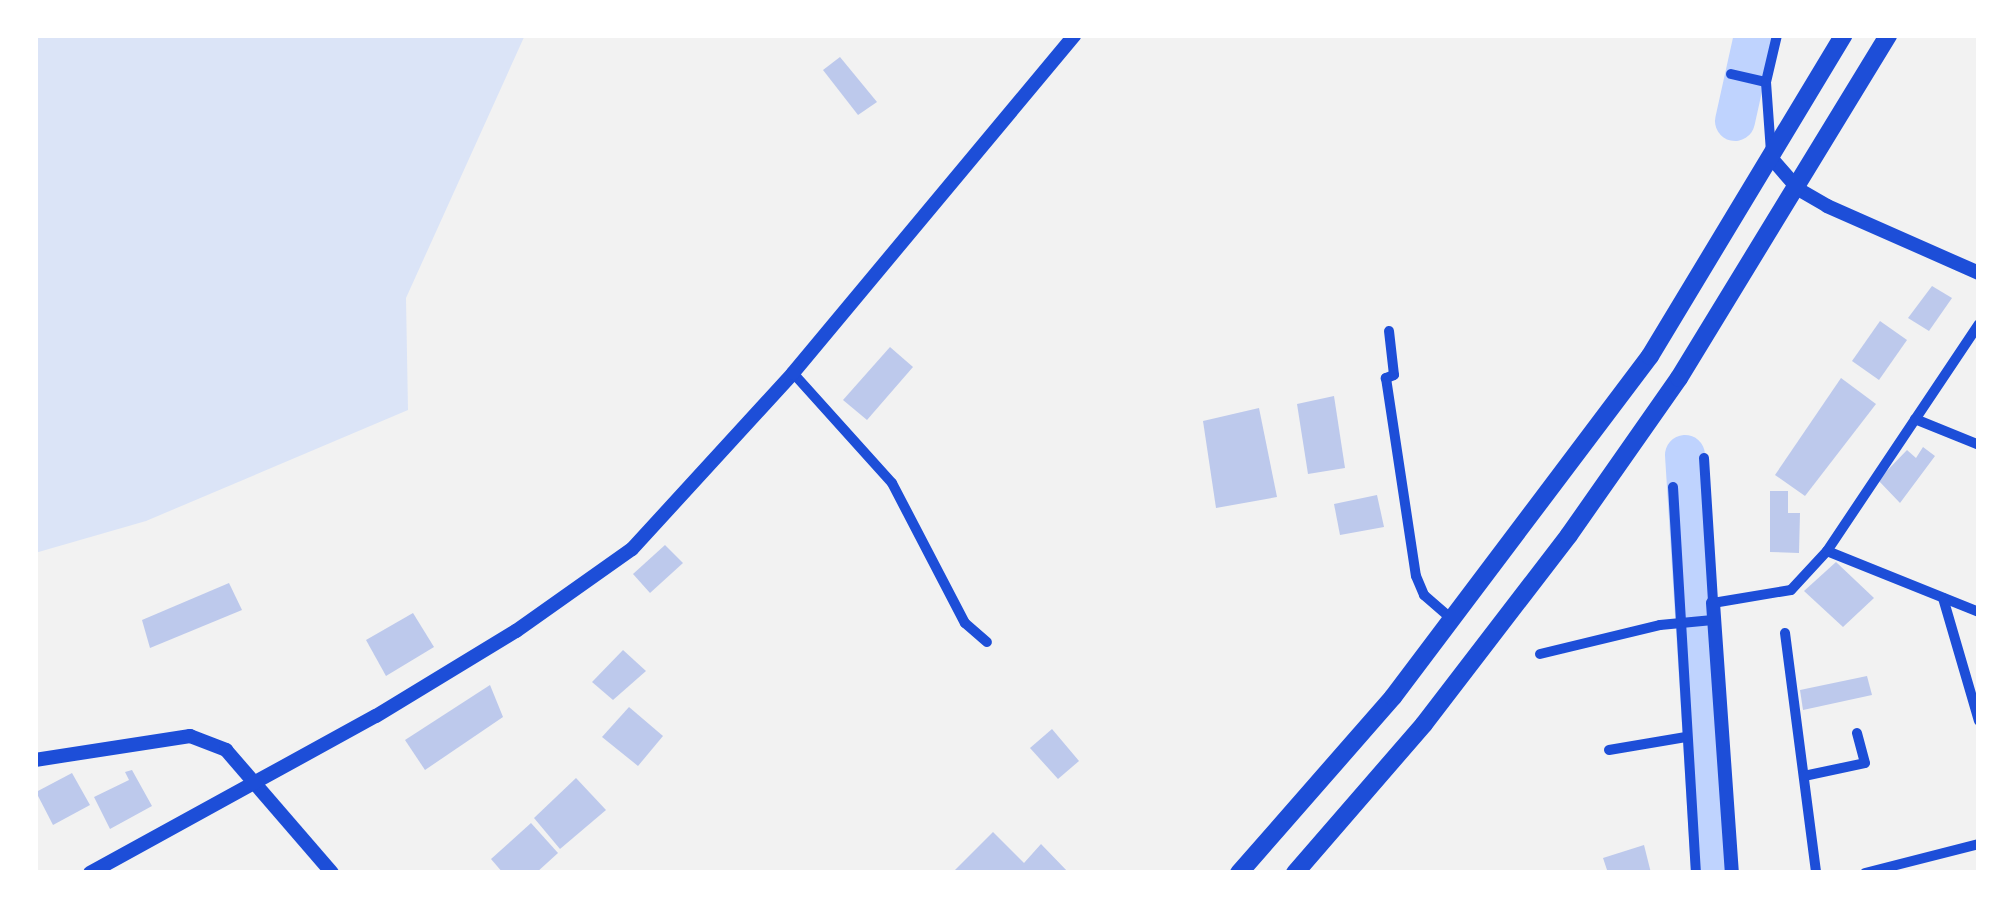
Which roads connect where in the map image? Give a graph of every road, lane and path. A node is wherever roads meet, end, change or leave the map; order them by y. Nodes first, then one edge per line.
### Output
1 (1074, 35) edge
2 (1777, 35) edge
3 (1844, 35) edge
4 (1888, 35) edge
5 (1732, 74) dead end
6 (1766, 82) junction
7 (1773, 160) junction
8 (1798, 188) junction
9 (1979, 273) edge
10 (1979, 324) edge
11 (1389, 331) dead end
12 (793, 373) junction
13 (1915, 419) junction
14 (1979, 445) edge
15 (1704, 458) dead end
16 (1674, 487) dead end
17 (1826, 550) junction
18 (1942, 598) junction
19 (1714, 603) junction
20 (1979, 612) edge
21 (1452, 619) junction
22 (1707, 620) junction
23 (1680, 622) junction
24 (1786, 633) dead end
25 (987, 642) dead end
26 (1540, 654) dead end
27 (1979, 721) edge
28 (1857, 733) dead end
29 (1686, 737) junction
30 (1609, 750) dead end
31 (35, 760) edge
32 (1804, 776) junction
33 (252, 781) junction
34 (1979, 844) edge
35 (90, 873) edge
36 (332, 873) edge
37 (1239, 873) edge
38 (1295, 873) edge
39 (1696, 873) edge
40 (1732, 873) edge
41 (1816, 873) edge
42 (1865, 873) edge

1 - 12 street
2 - 6 street
3 - 7 highway
4 - 8 highway
5 - 6 street
6 - 7 street
7 - 8 street
7 - 21 highway
8 - 9 street
8 - 38 highway
10 - 13 street
11 - 21 street
12 - 25 street
12 - 33 street
13 - 14 street
13 - 17 street
15 - 19 street
16 - 23 street
17 - 18 street
17 - 19 street
18 - 20 street
18 - 27 street
19 - 22 street
21 - 37 highway
22 - 23 street
22 - 40 street
23 - 26 street
23 - 29 street
24 - 32 street
28 - 32 street
29 - 30 street
29 - 39 street
31 - 33 street
32 - 41 street
33 - 35 street
33 - 36 street
34 - 42 street

